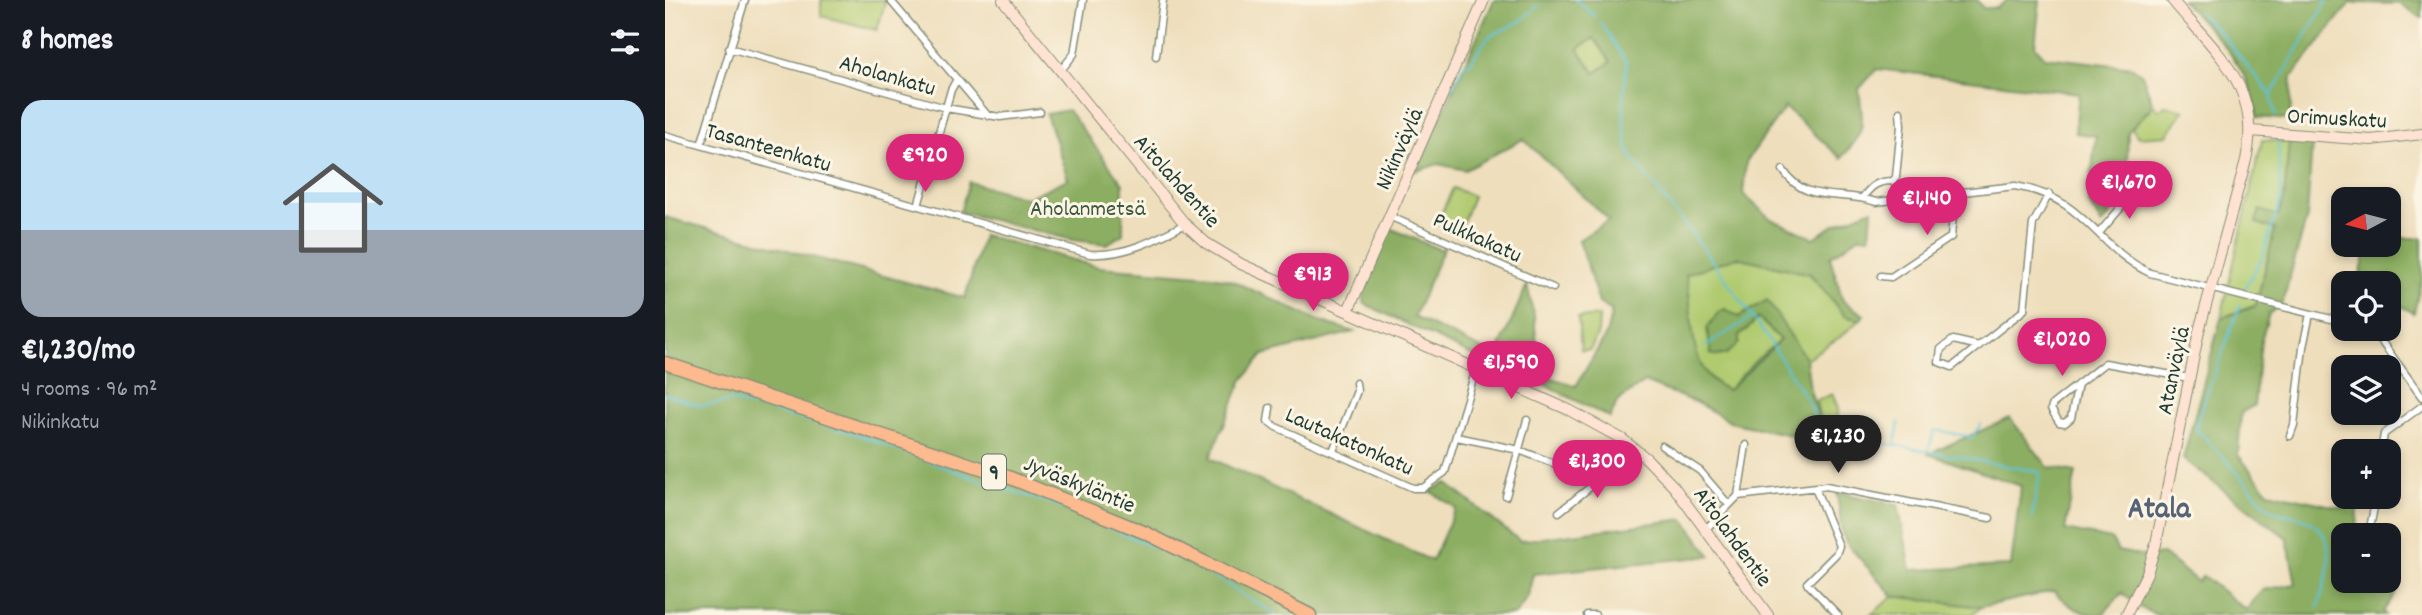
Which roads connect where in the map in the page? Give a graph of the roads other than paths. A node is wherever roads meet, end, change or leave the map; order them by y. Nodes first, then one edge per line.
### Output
1 (745, 0) edge
2 (890, 0) edge
3 (1003, 0) edge
4 (1083, 0) edge
5 (1163, 0) edge
6 (1484, 0) edge
7 (2172, 0) edge
8 (729, 48) junction
9 (1156, 56) dead end
10 (1061, 70) junction
11 (957, 79) junction
12 (946, 108) junction
13 (1040, 112) dead end
14 (1900, 112) dead end
15 (988, 116) junction
16 (2251, 131) junction
17 (2422, 134) edge
18 (665, 135) edge
19 (701, 145) junction
20 (1783, 170) dead end
21 (1893, 181) junction
22 (2137, 189) dead end
23 (1955, 193) junction
24 (2049, 194) junction
25 (1863, 197) junction
26 (1905, 200) junction
27 (918, 206) junction
28 (1389, 216) junction
29 (1185, 223) junction
30 (2099, 233) junction
31 (1881, 276) dead end
32 (1553, 288) dead end
33 (2210, 290) junction
34 (1348, 311) junction
35 (2310, 314) junction
36 (2331, 319) edge
37 (2381, 341) edge
38 (1979, 346) junction
39 (665, 363) edge
40 (1476, 369) junction
41 (2189, 378) junction
42 (1356, 383) dead end
43 (2078, 384) junction
44 (2422, 397) edge
45 (2422, 406) edge
46 (1270, 408) dead end
47 (1527, 420) dead end
48 (2290, 436) dead end
49 (1457, 437) junction
50 (2383, 439) edge
51 (1746, 444) dead end
52 (1662, 446) dead end
53 (1519, 450) junction
54 (1333, 451) junction
55 (1618, 466) dead end
56 (1600, 481) junction
57 (1815, 488) junction
58 (1506, 496) dead end
59 (1738, 496) junction
60 (1729, 505) junction
61 (2374, 509) edge
62 (1559, 512) dead end
63 (1990, 518) dead end
64 (2371, 523) dead end
65 (1705, 530) junction
66 (1310, 615) edge
67 (1587, 615) edge
68 (1594, 615) edge
69 (1767, 615) edge
70 (1838, 615) edge
71 (2126, 615) edge

1 - 8 street
2 - 11 street
3 - 10 street, Aitolahdentie
4 - 10 street
5 - 9 street
6 - 28 street, Nikinväylä
7 - 16 street
8 - 12 street, Aholankatu
8 - 19 street
10 - 29 street, Aitolahdentie
11 - 12 street
11 - 15 street
12 - 15 street, Aholankatu
12 - 27 street
13 - 15 street, Aholankatu
14 - 21 street
16 - 17 street, Orimuskatu
16 - 33 street, Atanväylä
18 - 19 street, Tasanteenkatu
19 - 27 street, Tasanteenkatu
20 - 25 street
21 - 25 street
21 - 26 street
22 - 30 street
23 - 24 street
23 - 26 street
23 - 31 street
24 - 30 street
24 - 38 street
25 - 26 street
27 - 29 street, Tasanteenkatu
28 - 32 street, Pulkkakatu
28 - 34 street, Nikinväylä
29 - 34 street, Aitolahdentie
30 - 33 street
33 - 35 street
33 - 41 street, Atanväylä
34 - 40 street, Aitolahdentie
35 - 36 street
35 - 48 street
37 - 44 street
38 - 38 street
39 - 66 highway, Jyväskyläntie / 9
40 - 49 street, Lautakatonkatu
40 - 65 street, Aitolahdentie
41 - 43 street
41 - 71 street, Atanväylä
42 - 54 street
43 - 43 street
45 - 50 street
46 - 54 street, Lautakatonkatu
47 - 53 street
49 - 53 street
49 - 54 street, Lautakatonkatu
51 - 59 street
52 - 60 street
53 - 56 street
53 - 58 street
55 - 56 street
56 - 62 street
57 - 59 street
57 - 63 street
57 - 70 street
59 - 60 street
60 - 65 street
61 - 64 street
65 - 69 street, Aitolahdentie
67 - 68 street

